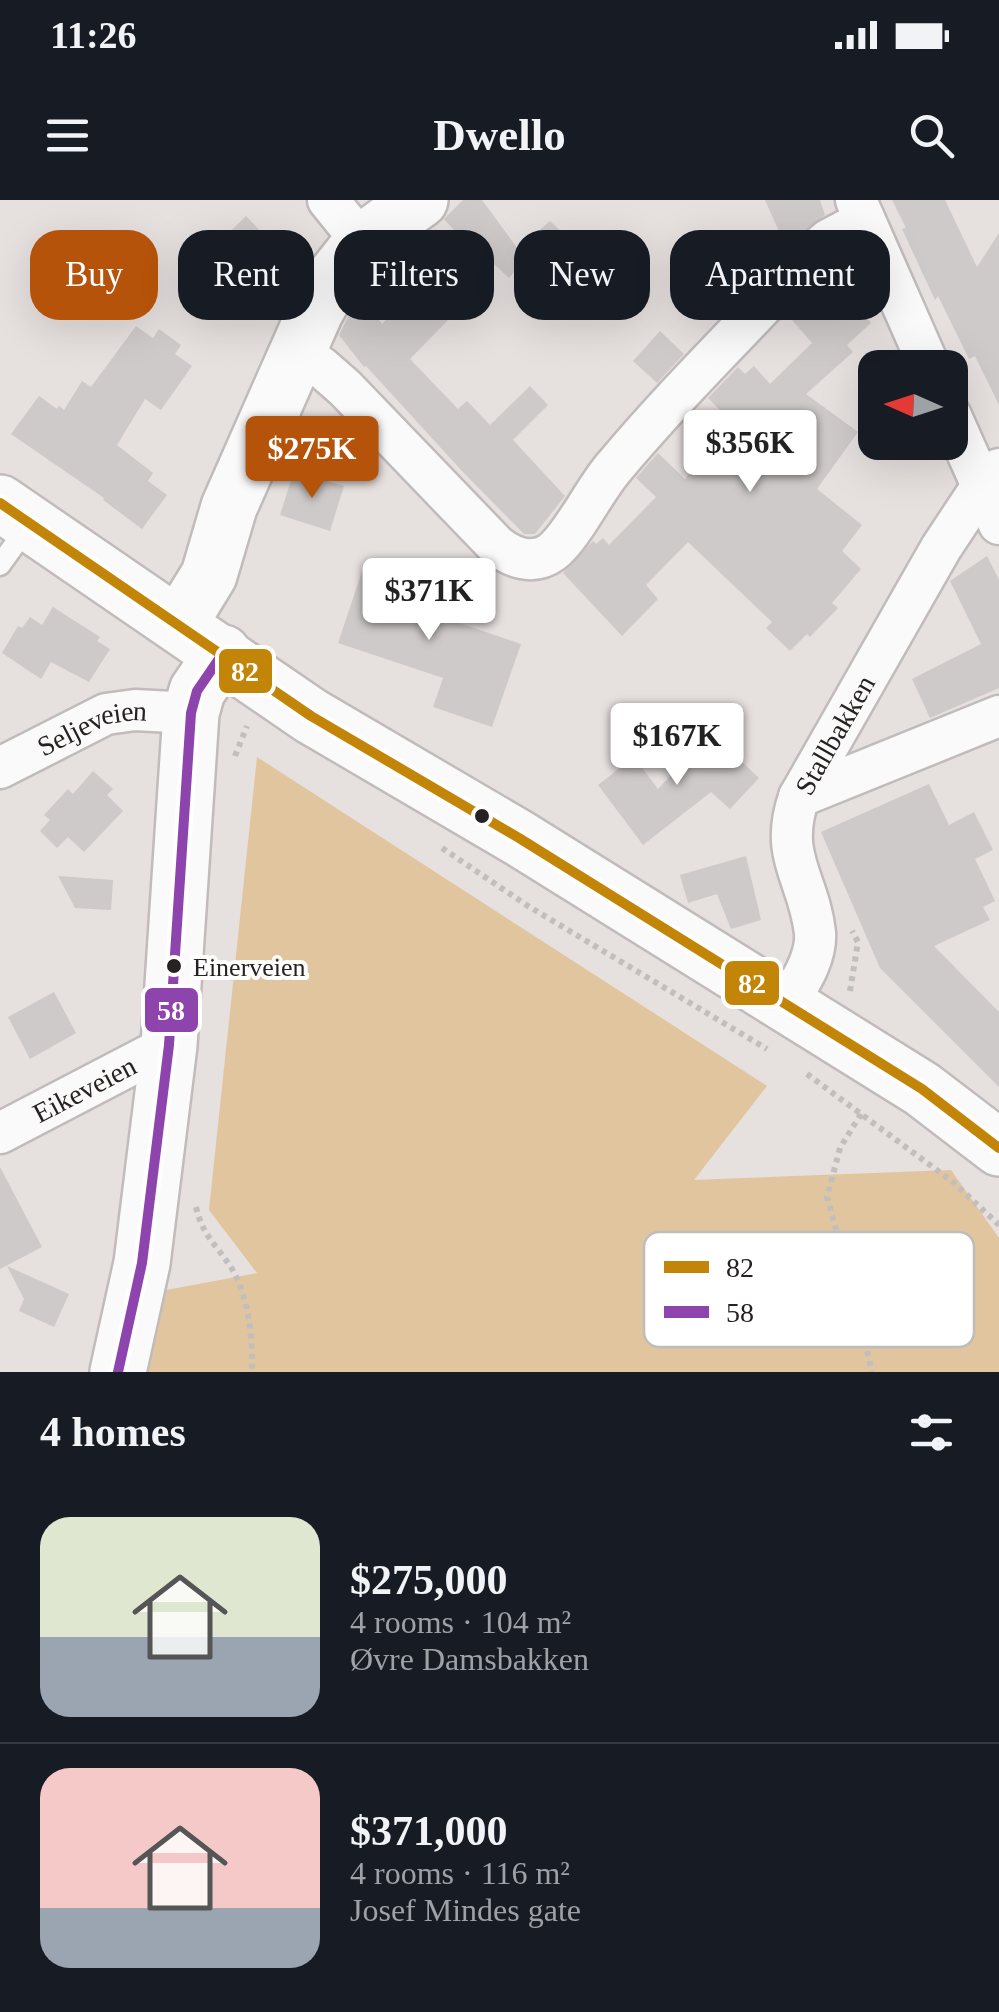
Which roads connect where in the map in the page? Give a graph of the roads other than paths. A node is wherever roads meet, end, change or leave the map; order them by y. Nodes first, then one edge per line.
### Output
1 (328, 200) edge
2 (420, 200) edge
3 (860, 210) edge
4 (352, 230) edge
5 (379, 230) edge
6 (334, 279) edge
7 (922, 350) edge
8 (297, 352) junction
9 (968, 442) edge
10 (991, 478) edge
11 (999, 524) edge
12 (10, 530) edge
13 (201, 639) junction
14 (191, 713) junction
15 (999, 716) edge
16 (0, 768) edge
17 (798, 797) junction
18 (779, 1028) junction
19 (169, 1045) junction
20 (0, 1133) edge
21 (999, 1148) edge
22 (118, 1372) edge

1 - 4 street
2 - 5 main road
3 - 7 street
3 - 8 street
6 - 8 main road
8 - 13 main road
9 - 10 street
10 - 11 street
10 - 17 street, Stallbakken
12 - 13 main road
13 - 14 main road
13 - 18 main road
14 - 16 street, Seljeveien
14 - 19 main road
15 - 17 street
17 - 18 street, Stallbakken
18 - 21 main road
19 - 20 street, Eikeveien
19 - 22 main road

